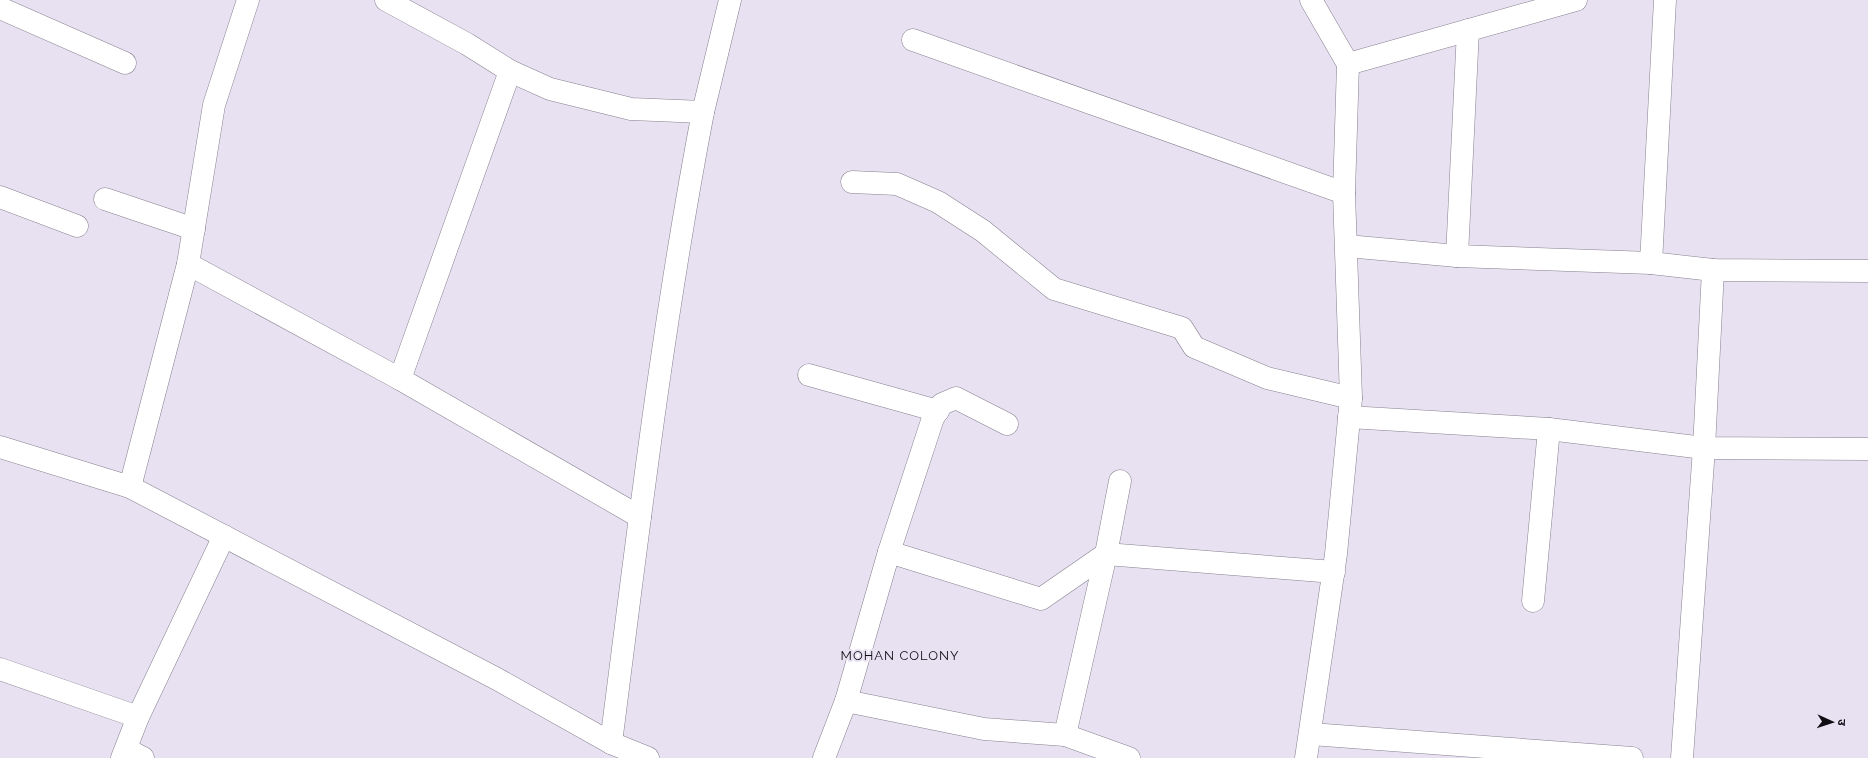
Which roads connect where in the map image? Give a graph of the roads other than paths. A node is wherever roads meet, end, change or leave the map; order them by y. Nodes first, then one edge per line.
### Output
1 (248, 0) edge
2 (386, 0) edge
3 (730, 0) edge
4 (1311, 0) edge
5 (1576, 0) edge
6 (1665, 0) edge
7 (0, 8) edge
8 (1468, 30) junction
9 (913, 40) dead end
10 (125, 63) dead end
11 (1348, 64) junction
12 (510, 72) junction
13 (703, 112) junction
14 (852, 182) dead end
15 (1344, 193) junction
16 (0, 197) edge
17 (104, 199) dead end
18 (77, 226) dead end
19 (194, 228) junction
20 (1347, 246) junction
21 (1457, 256) junction
22 (1651, 263) junction
23 (188, 264) junction
24 (1713, 270) junction
25 (1868, 271) edge
26 (809, 376) dead end
27 (400, 380) junction
28 (1350, 408) junction
29 (938, 411) junction
30 (1007, 424) dead end
31 (1549, 429) junction
32 (0, 447) edge
33 (1704, 448) junction
34 (1868, 449) edge
35 (1120, 481) dead end
36 (130, 487) junction
37 (640, 517) junction
38 (224, 536) junction
39 (888, 552) junction
40 (1106, 554) junction
41 (1334, 572) junction
42 (1533, 601) dead end
43 (0, 669) edge
44 (846, 701) junction
45 (138, 717) junction
46 (1310, 734) junction
47 (1065, 735) junction
48 (611, 742) junction
49 (130, 755) edge
50 (648, 758) edge
51 (824, 758) edge
52 (1130, 758) edge
53 (1306, 758) edge
54 (1632, 758) edge
55 (1682, 758) edge

1 - 19 street
2 - 12 street
3 - 13 street
4 - 11 street
5 - 8 street
6 - 22 street
7 - 10 street
8 - 11 street
8 - 21 street
9 - 15 street
11 - 15 street
12 - 13 street
12 - 27 street
13 - 37 street
14 - 28 street
15 - 20 street
16 - 18 street
17 - 19 street
19 - 23 street
20 - 21 street
20 - 28 street
21 - 22 street
22 - 24 street
23 - 27 street
23 - 36 street
24 - 25 street
24 - 33 street
26 - 29 street
27 - 37 street
28 - 31 street
28 - 41 street
29 - 30 street
29 - 39 street
31 - 33 street
31 - 42 street
32 - 36 street
33 - 34 street
33 - 55 street
35 - 40 street
36 - 38 street
37 - 48 street
38 - 45 street
38 - 48 street
39 - 40 street
39 - 44 street
40 - 41 street
40 - 47 street
41 - 46 street
43 - 45 street
44 - 47 street
44 - 51 street
45 - 49 street
46 - 53 street
46 - 54 street
47 - 52 street
48 - 50 street

